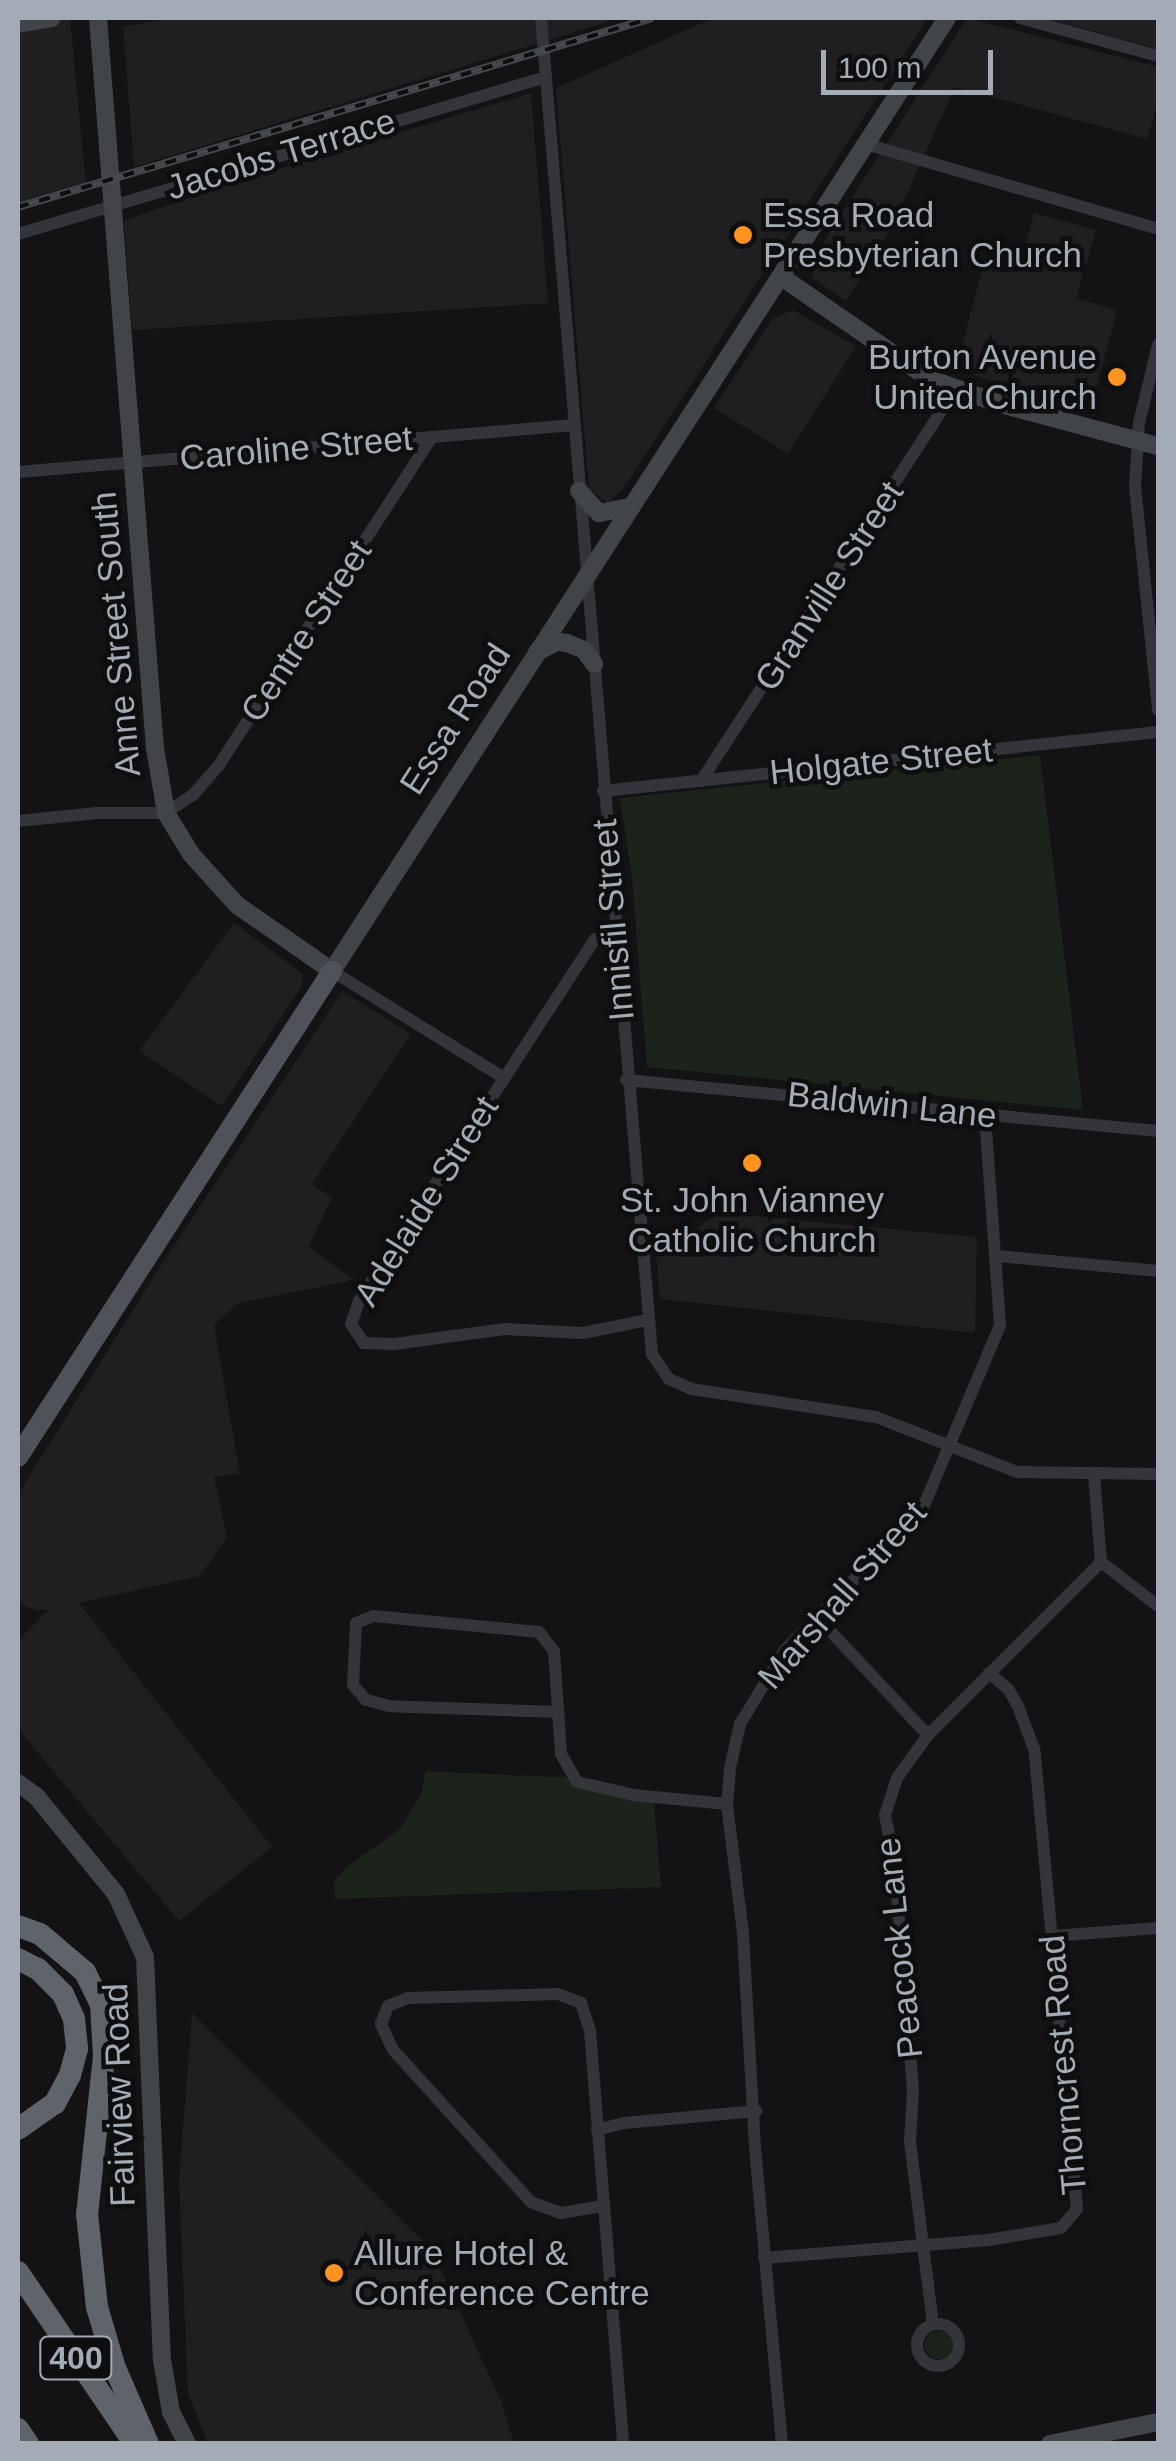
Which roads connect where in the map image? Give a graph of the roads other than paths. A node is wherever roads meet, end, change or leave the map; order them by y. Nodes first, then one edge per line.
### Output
1 (51, 18) edge
2 (98, 18) edge
3 (542, 18) edge
4 (947, 18) edge
5 (1020, 18) edge
6 (18, 24) edge
7 (1158, 56) edge
8 (546, 77) junction
9 (866, 144) junction
10 (110, 205) junction
11 (1158, 229) edge
12 (18, 234) edge
13 (780, 276) junction
14 (1158, 344) edge
15 (955, 390) junction
16 (574, 425) junction
17 (432, 437) junction
18 (1138, 440) junction
19 (1158, 446) edge
20 (133, 462) junction
21 (18, 472) edge
22 (579, 492) junction
23 (630, 507) junction
24 (587, 575) junction
25 (536, 652) junction
26 (594, 664) junction
27 (1158, 710) edge
28 (1158, 732) edge
29 (700, 781) junction
30 (603, 791) junction
31 (166, 812) junction
32 (18, 821) edge
33 (614, 933) junction
34 (332, 972) junction
35 (502, 1077) junction
36 (626, 1080) junction
37 (985, 1114) junction
38 (1158, 1131) edge
39 (997, 1256) junction
40 (1158, 1271) edge
41 (647, 1320) junction
42 (950, 1446) junction
43 (18, 1457) edge
44 (1094, 1474) junction
45 (1158, 1474) edge
46 (1101, 1562) junction
47 (1158, 1606) edge
48 (816, 1617) junction
49 (990, 1672) junction
50 (557, 1712) junction
51 (928, 1735) junction
52 (18, 1783) edge
53 (727, 1804) junction
54 (18, 1926) edge
55 (1158, 1928) edge
56 (1053, 1936) junction
57 (18, 1958) edge
58 (756, 2112) junction
59 (18, 2129) edge
60 (597, 2130) junction
61 (602, 2206) junction
62 (924, 2243) junction
63 (764, 2258) junction
64 (18, 2272) edge
65 (933, 2324) dead end
66 (1158, 2422) edge
67 (18, 2429) edge
68 (28, 2444) edge
69 (134, 2444) edge
70 (148, 2444) edge
71 (187, 2444) edge
72 (623, 2444) edge
73 (782, 2444) edge
74 (1050, 2444) edge

1 - 6 street
2 - 10 street, Anne Street South
3 - 8 street, Innisfil Street
4 - 9 street, Essa Road
5 - 7 street
8 - 10 street, Jacobs Terrace
8 - 16 street, Innisfil Street
9 - 11 street
9 - 13 street, Essa Road
10 - 12 street, Jacobs Terrace
10 - 20 street, Anne Street South
13 - 15 street
13 - 23 street, Essa Road
14 - 18 street
15 - 18 street
15 - 29 street, Granville Street
16 - 17 street, Caroline Street
16 - 22 street, Innisfil Street
17 - 20 street, Caroline Street
17 - 31 street, Centre Street
18 - 19 street
18 - 27 street
20 - 21 street, Caroline Street
20 - 31 street, Anne Street South
22 - 23 street
22 - 24 street, Innisfil Street
23 - 24 street, Essa Road
24 - 25 street, Essa Road
24 - 26 street, Innisfil Street
25 - 26 street
25 - 34 street, Essa Road
26 - 30 street, Innisfil Street
28 - 29 street, Holgate Street
29 - 30 street, Holgate Street
30 - 33 street, Innisfil Street
31 - 32 street
31 - 34 street, Anne Street South
33 - 35 street, Adelaide Street
33 - 36 street, Innisfil Street
34 - 35 street, Anne Street South
34 - 43 main road, Essa Road
35 - 41 street, Adelaide Street
36 - 37 street, Baldwin Lane
36 - 41 street, Innisfil Street
37 - 38 street, Baldwin Lane
37 - 39 street, Marshall Street
39 - 40 street
39 - 42 street, Marshall Street
41 - 42 street, Innisfil Street
42 - 44 street, Innisfil Street
42 - 48 street, Marshall Street
44 - 45 street, Innisfil Street
44 - 46 street
46 - 47 street
46 - 49 street, Peacock Lane
48 - 51 street
48 - 53 street, Marshall Street
49 - 51 street, Peacock Lane
49 - 56 street, Thorncrest Road
50 - 50 street
50 - 53 street
51 - 62 street, Peacock Lane
52 - 71 street, Fairview Road
53 - 58 street, Marshall Street
54 - 70 highway
55 - 56 street
56 - 62 street, Thorncrest Road
57 - 59 highway
58 - 60 street
58 - 63 street, Marshall Street
60 - 61 street
60 - 61 street
61 - 72 street
62 - 63 street, Thorncrest Road
62 - 65 street, Peacock Lane
63 - 73 street, Marshall Street
64 - 69 highway, 400
66 - 74 street
67 - 68 highway, 400

